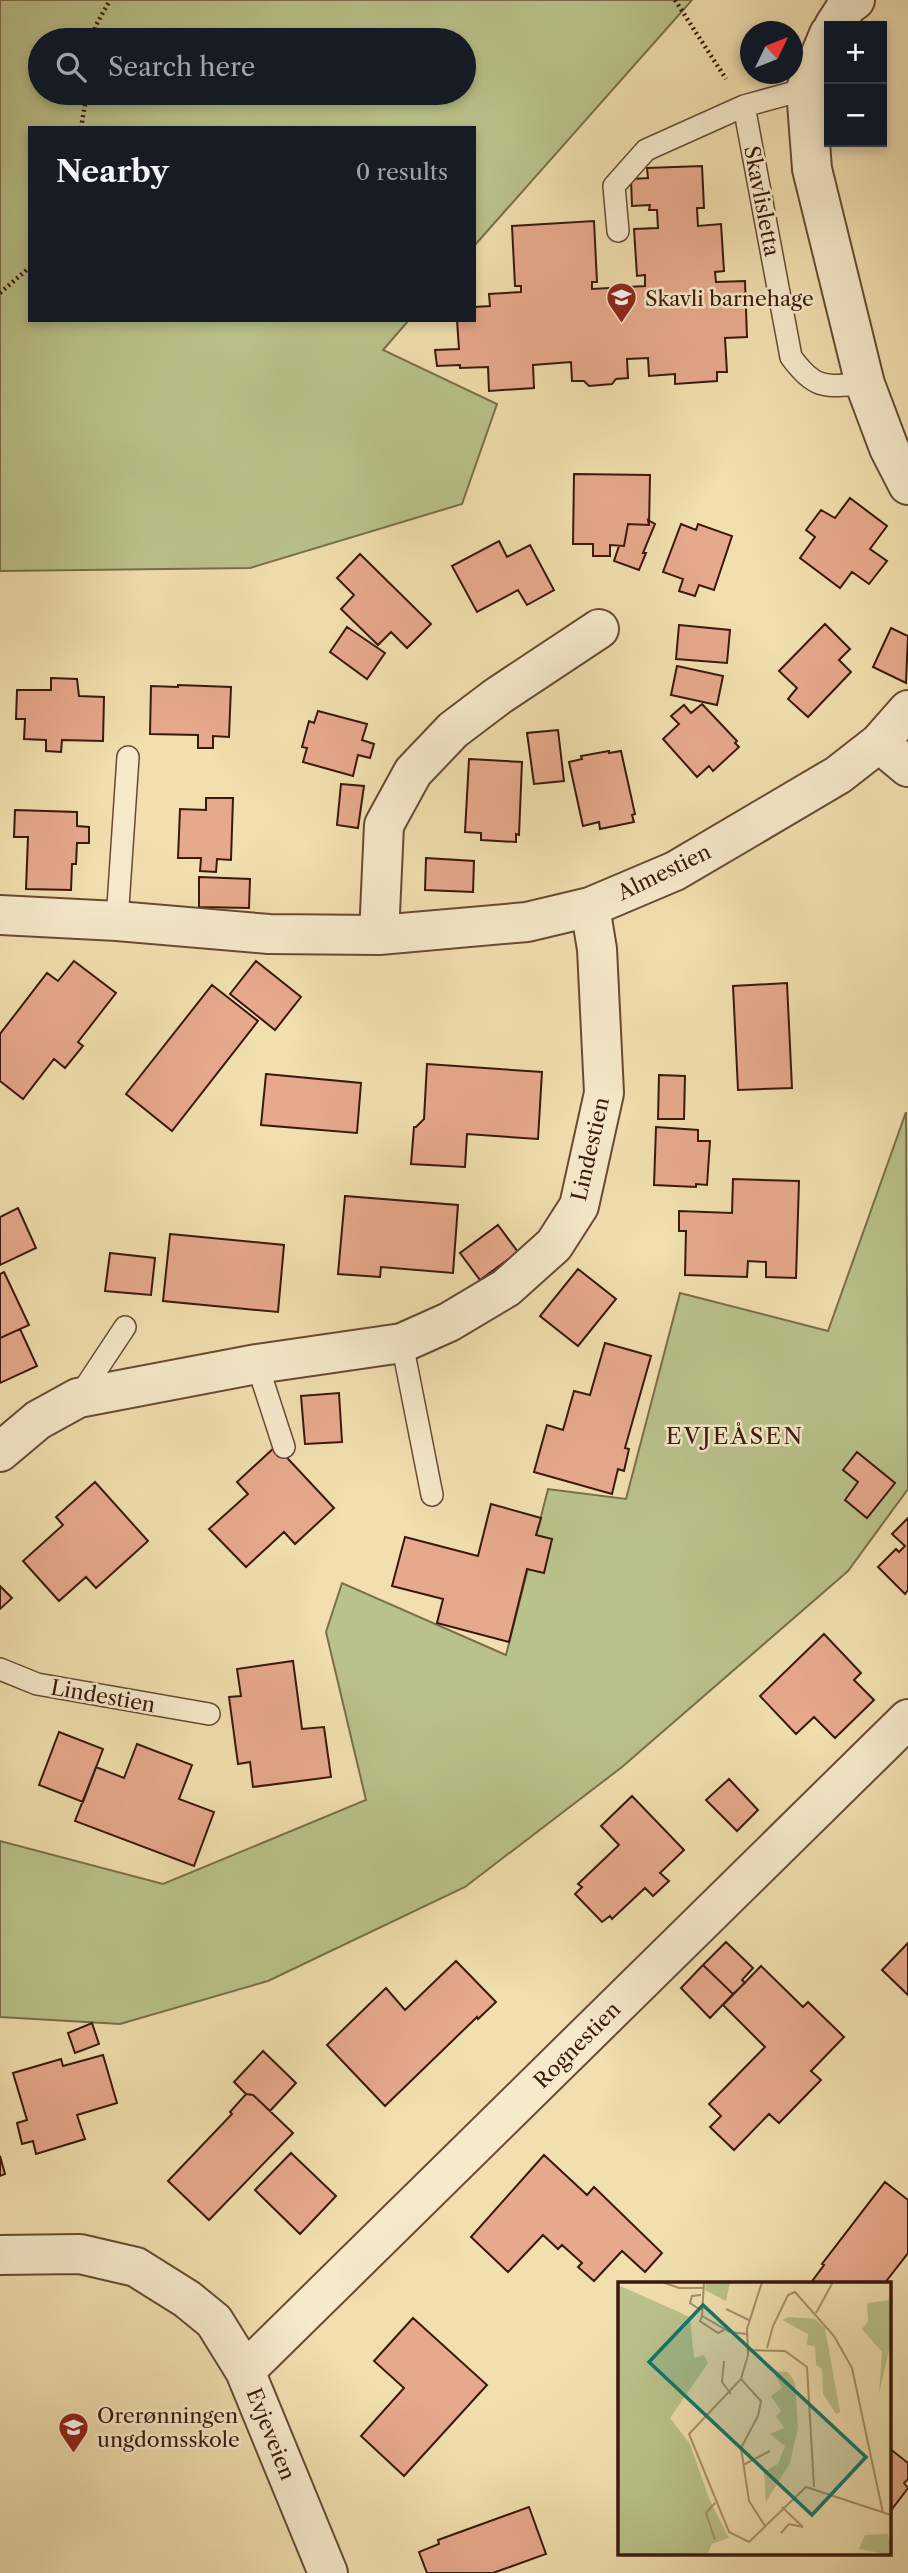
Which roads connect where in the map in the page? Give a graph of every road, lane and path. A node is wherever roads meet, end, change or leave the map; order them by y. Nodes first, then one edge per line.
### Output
1 (110, 0) edge
2 (675, 0) edge
3 (841, 13) edge
4 (95, 28) edge
5 (806, 89) junction
6 (85, 105) edge
7 (744, 106) junction
8 (81, 126) edge
9 (618, 231) dead end
10 (28, 269) edge
11 (0, 293) edge
12 (865, 384) junction
13 (908, 485) edge
14 (600, 629) dead end
15 (908, 710) edge
16 (879, 743) junction
17 (128, 757) dead end
18 (908, 767) edge
19 (590, 907) junction
20 (0, 915) edge
21 (117, 921) junction
22 (379, 934) junction
23 (125, 1327) dead end
24 (402, 1343) junction
25 (257, 1364) junction
26 (78, 1398) junction
27 (284, 1447) dead end
28 (0, 1452) edge
29 (432, 1495) dead end
30 (0, 1669) edge
31 (209, 1714) dead end
32 (908, 1719) edge
33 (0, 2255) edge
34 (245, 2371) junction
35 (328, 2573) edge

1 - 4 path
2 - 7 path
3 - 5 street
5 - 7 lane
5 - 12 street
6 - 8 path
7 - 9 lane
7 - 12 lane, Skavlisletta
10 - 11 path
12 - 13 street
14 - 22 street
15 - 16 street, Almestien
16 - 18 street
16 - 19 street, Almestien
17 - 21 lane
19 - 22 street, Almestien
19 - 24 street, Lindestien
20 - 21 street, Almestien
21 - 22 street, Almestien
23 - 26 lane, Lindestien
24 - 25 street, Lindestien
24 - 29 lane
25 - 26 street, Lindestien
25 - 27 lane
26 - 28 street, Lindestien
30 - 31 lane, Lindestien
32 - 34 street, Rognestien
33 - 34 street, Evjeveien
34 - 35 street, Evjeveien

